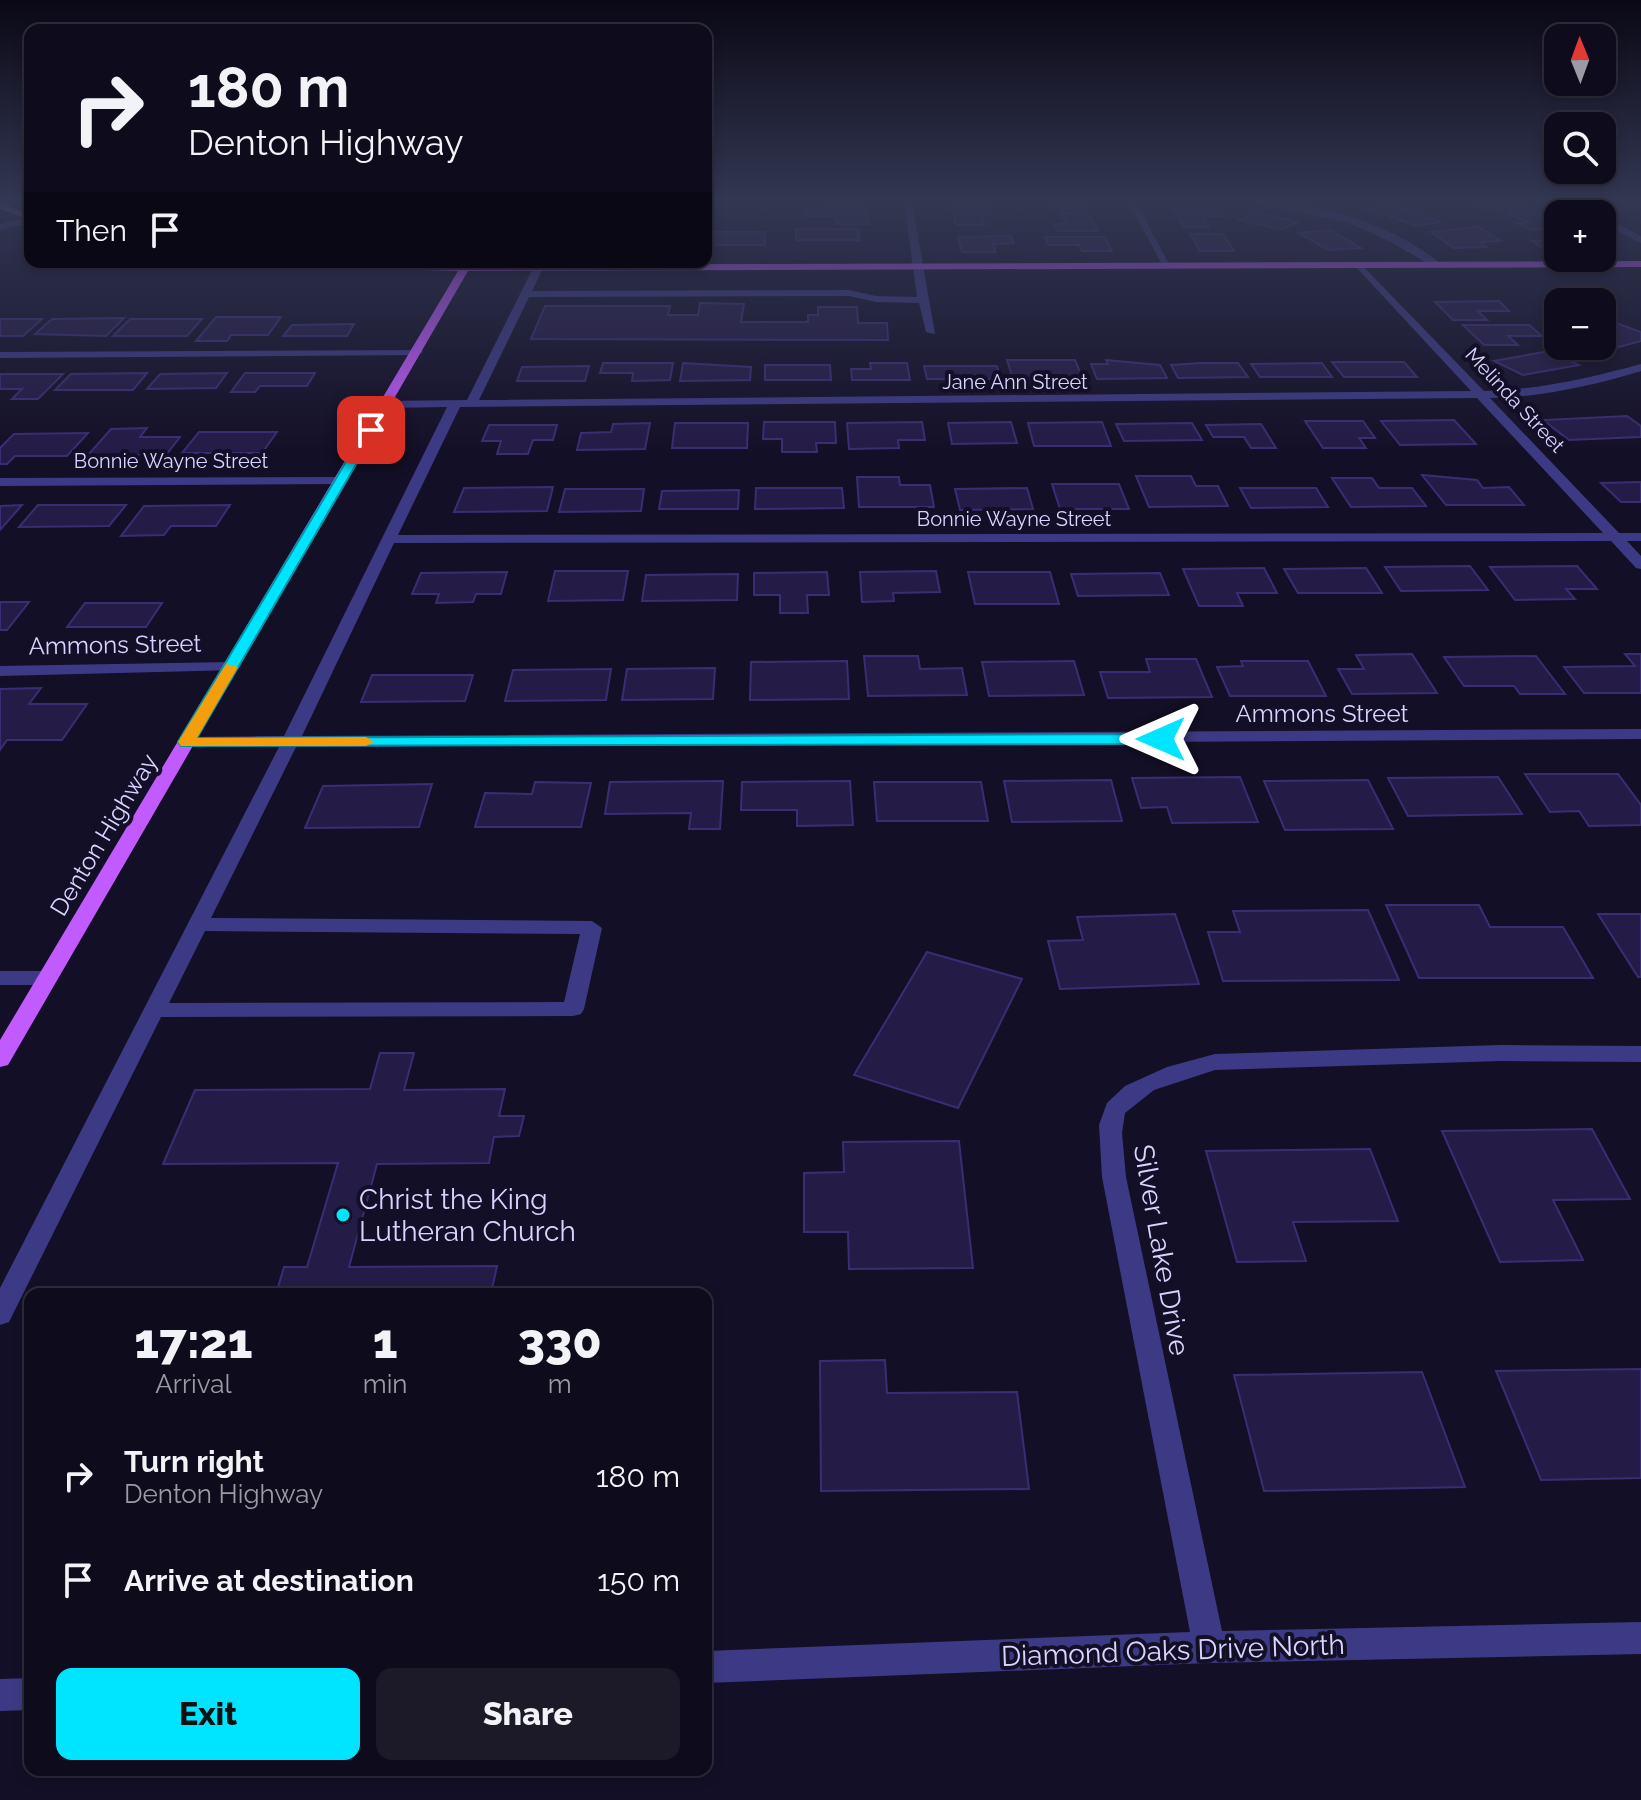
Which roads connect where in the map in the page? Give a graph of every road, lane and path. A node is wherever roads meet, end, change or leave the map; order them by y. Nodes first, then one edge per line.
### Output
1 (454, 286) edge
2 (529, 286) edge
3 (921, 286) edge
4 (1379, 286) edge
5 (525, 294) junction
6 (921, 300) junction
7 (931, 332) dead end
8 (417, 352) junction
9 (0, 355) edge
10 (1641, 367) edge
11 (1484, 394) junction
12 (386, 404) junction
13 (455, 404) junction
14 (471, 404) junction
15 (341, 480) junction
16 (0, 482) edge
17 (1614, 537) junction
18 (1641, 537) edge
19 (387, 539) junction
20 (1641, 565) edge
21 (231, 667) junction
22 (0, 671) edge
23 (1641, 734) edge
24 (186, 742) junction
25 (290, 742) junction
26 (198, 924) junction
27 (0, 978) edge
28 (47, 978) junction
29 (155, 1010) junction
30 (1641, 1054) edge
31 (0, 1059) edge
32 (0, 1314) edge
33 (1641, 1638) edge
34 (1209, 1647) junction
35 (712, 1667) edge
36 (24, 1694) edge
37 (0, 1695) edge

1 - 8 main road, Denton Highway
2 - 5 street
3 - 6 street
4 - 11 street, Melinda Street
5 - 6 street
5 - 14 street
6 - 7 street
8 - 9 street
8 - 12 main road, Denton Highway
10 - 11 street, Jane Ann Street
11 - 14 street, Jane Ann Street
11 - 17 street, Melinda Street
12 - 13 street, Jane Ann Street
12 - 15 main road, Denton Highway
13 - 14 street, Jane Ann Street
13 - 19 street
15 - 16 street, Bonnie Wayne Street
15 - 21 main road, Denton Highway
17 - 18 street, Bonnie Wayne Street
17 - 19 street, Bonnie Wayne Street
17 - 20 street, Melinda Street
19 - 25 street
21 - 22 street, Ammons Street
21 - 24 main road, Denton Highway
23 - 25 street, Ammons Street
24 - 25 street, Ammons Street
24 - 28 main road, Denton Highway
25 - 26 street
26 - 29 street
26 - 29 street
27 - 28 street
28 - 31 main road, Denton Highway
29 - 32 street
30 - 34 street, Silver Lake Drive
33 - 34 street, Diamond Oaks Drive North
34 - 35 street, Diamond Oaks Drive North
36 - 37 street

